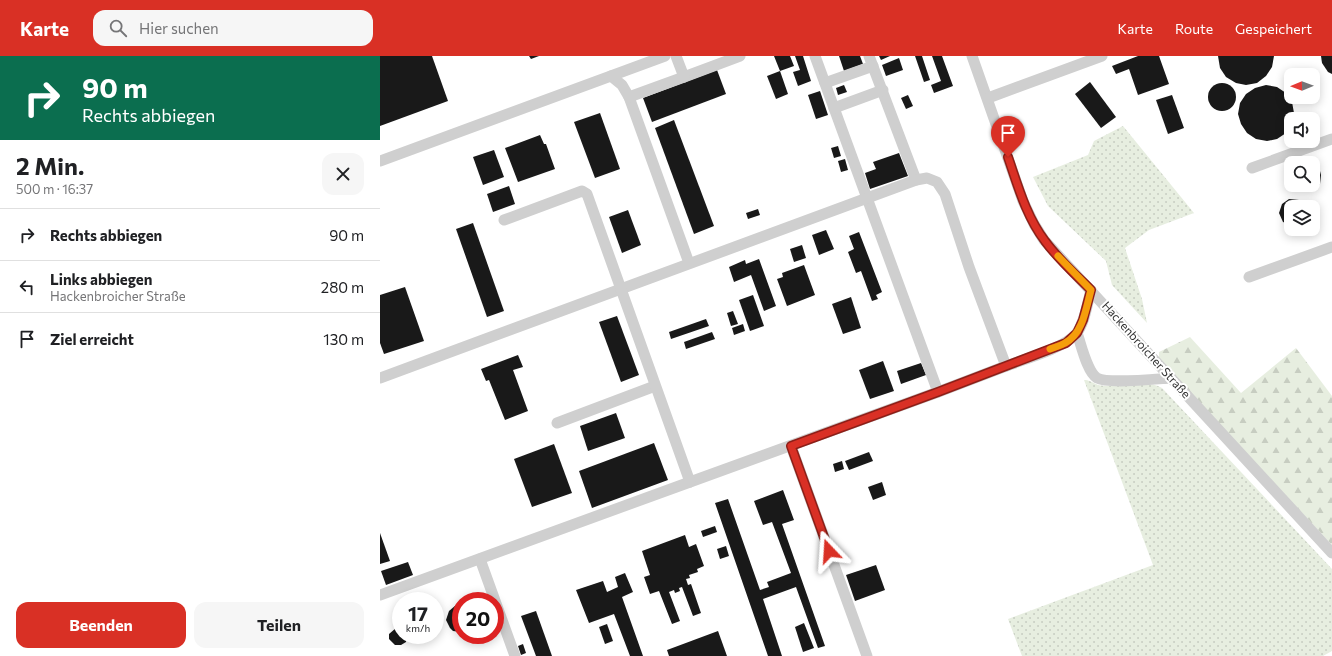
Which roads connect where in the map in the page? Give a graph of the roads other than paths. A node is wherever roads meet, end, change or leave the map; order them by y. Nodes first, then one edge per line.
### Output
1 (665, 56) edge
2 (676, 56) edge
3 (740, 56) edge
4 (815, 56) edge
5 (972, 56) edge
6 (1102, 56) edge
7 (871, 61) edge
8 (611, 76) junction
9 (684, 77) junction
10 (825, 83) junction
11 (882, 90) junction
12 (629, 97) junction
13 (988, 98) junction
14 (834, 108) junction
15 (1332, 139) edge
16 (380, 161) edge
17 (1252, 168) dead end
18 (916, 180) junction
19 (866, 198) junction
20 (504, 220) dead end
21 (1332, 247) edge
22 (689, 263) junction
23 (1248, 277) dead end
24 (621, 289) junction
25 (1091, 290) junction
26 (1077, 333) junction
27 (1006, 366) junction
28 (380, 378) edge
29 (1171, 378) junction
30 (655, 386) junction
31 (938, 392) junction
32 (557, 422) dead end
33 (791, 446) junction
34 (690, 482) junction
35 (1332, 553) edge
36 (480, 559) junction
37 (380, 595) edge
38 (515, 656) edge
39 (867, 656) edge

1 - 8 lane
2 - 9 lane
3 - 9 lane
4 - 10 lane
5 - 13 lane, Hackenbroicher Straße
6 - 13 lane
7 - 10 lane
7 - 11 lane
8 - 12 lane
8 - 16 lane
9 - 12 lane
10 - 14 lane
11 - 14 lane
11 - 18 lane
12 - 22 lane
13 - 25 lane, Hackenbroicher Straße
14 - 19 lane
15 - 17 lane
18 - 19 lane
18 - 27 lane
19 - 22 lane
19 - 31 lane
20 - 24 lane
21 - 23 lane
22 - 24 lane
24 - 28 lane
24 - 30 lane
25 - 26 lane
25 - 29 lane, Hackenbroicher Straße
26 - 27 lane
26 - 29 lane
27 - 31 lane
29 - 35 lane, Hackenbroicher Straße
30 - 32 lane
30 - 34 lane
31 - 33 lane
33 - 34 lane
33 - 39 lane
34 - 36 lane
36 - 37 lane
36 - 38 lane

